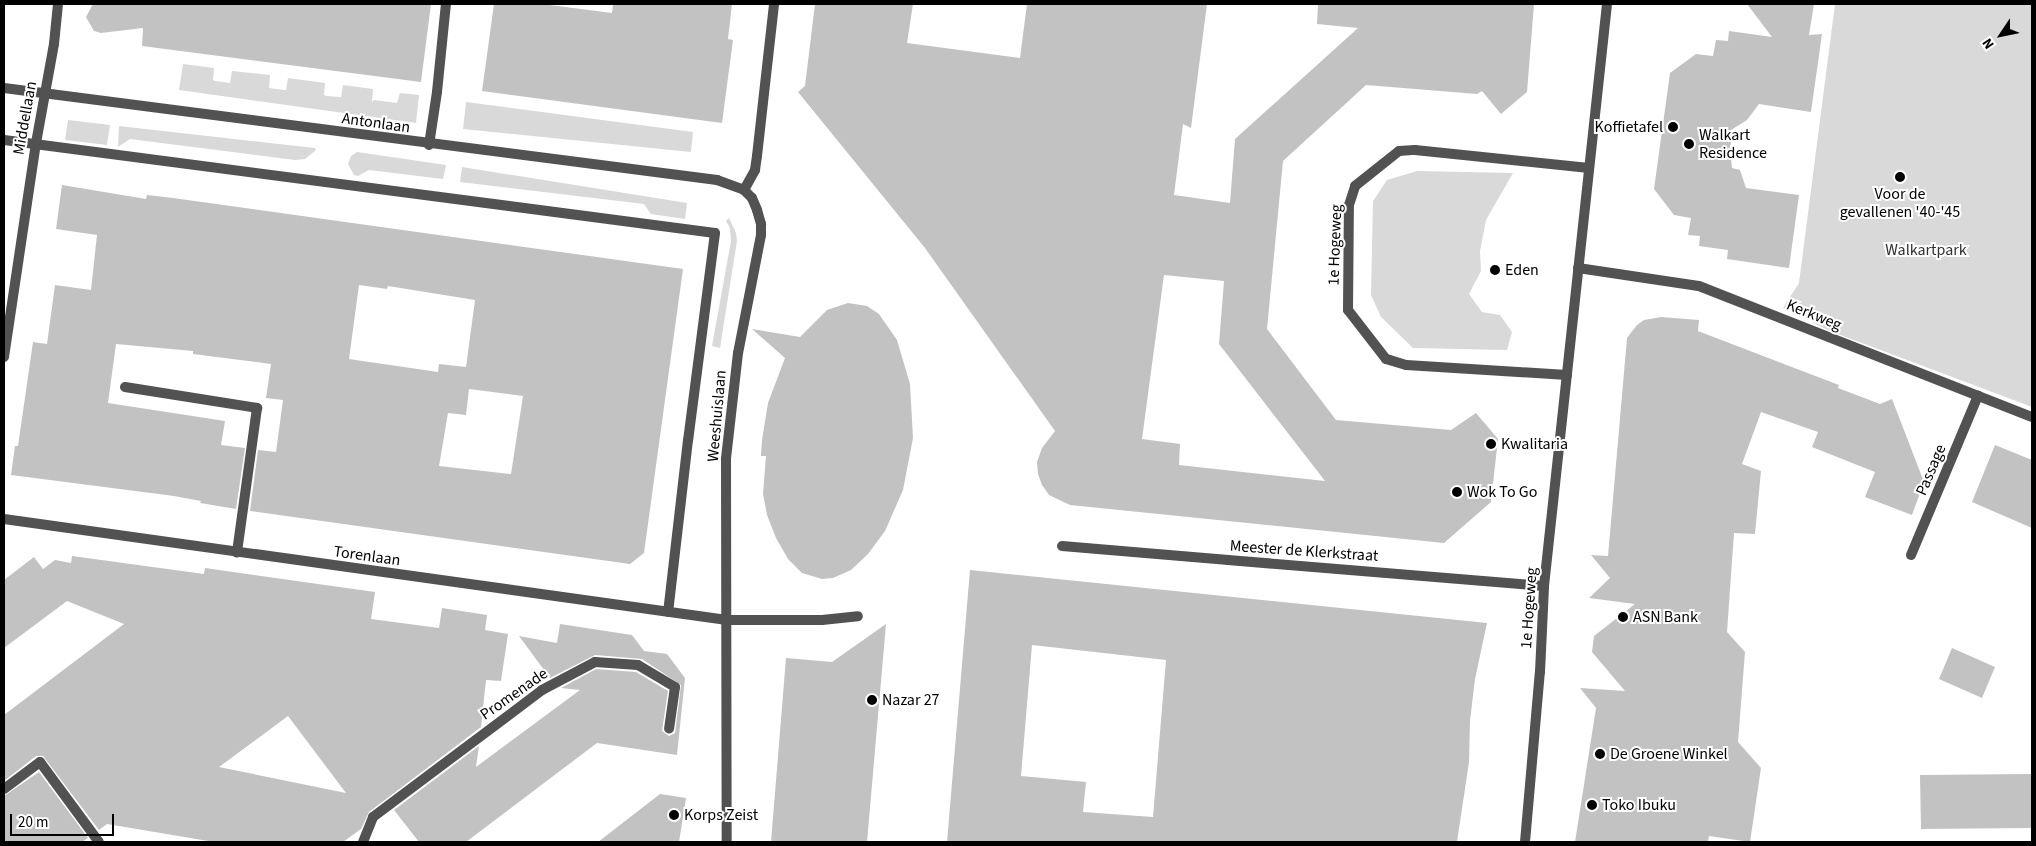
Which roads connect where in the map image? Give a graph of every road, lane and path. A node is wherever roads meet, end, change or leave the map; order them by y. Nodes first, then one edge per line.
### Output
1 (58, 4) edge
2 (446, 4) edge
3 (774, 4) edge
4 (1607, 4) edge
5 (4, 88) edge
6 (44, 94) junction
7 (4, 140) edge
8 (36, 143) junction
9 (429, 145) junction
10 (1589, 168) junction
11 (744, 190) junction
12 (1578, 268) junction
13 (4, 356) edge
14 (1566, 376) junction
15 (125, 387) dead end
16 (1978, 396) junction
17 (2032, 417) edge
18 (4, 518) edge
19 (1062, 546) dead end
20 (237, 553) junction
21 (1911, 555) dead end
22 (1544, 586) junction
23 (668, 612) junction
24 (858, 616) dead end
25 (727, 620) junction
26 (669, 729) dead end
27 (4, 789) edge
28 (100, 842) edge
29 (363, 842) edge
30 (727, 842) edge
31 (1525, 842) edge

1 - 6 street, Middellaan
2 - 9 street
3 - 11 street
4 - 10 street, 1e Hogeweg
5 - 6 street, Antonlaan
6 - 8 street, Middellaan
6 - 9 street, Antonlaan
7 - 8 street
8 - 13 street, Middellaan
8 - 23 street
9 - 11 street, Antonlaan
10 - 12 street, 1e Hogeweg
10 - 14 street, 1e Hogeweg
11 - 25 street, Weeshuislaan
12 - 14 street, 1e Hogeweg
12 - 16 street, Kerkweg
14 - 22 street, 1e Hogeweg
15 - 20 street
16 - 17 street, Kerkweg
16 - 21 street, Passage
18 - 20 street, Torenlaan
19 - 22 street, Meester de Klerkstraat
20 - 23 street, Torenlaan
22 - 31 street, 1e Hogeweg
23 - 25 street, Torenlaan
24 - 25 street
25 - 30 street, Weeshuislaan
26 - 29 street, Promenade
27 - 28 street

